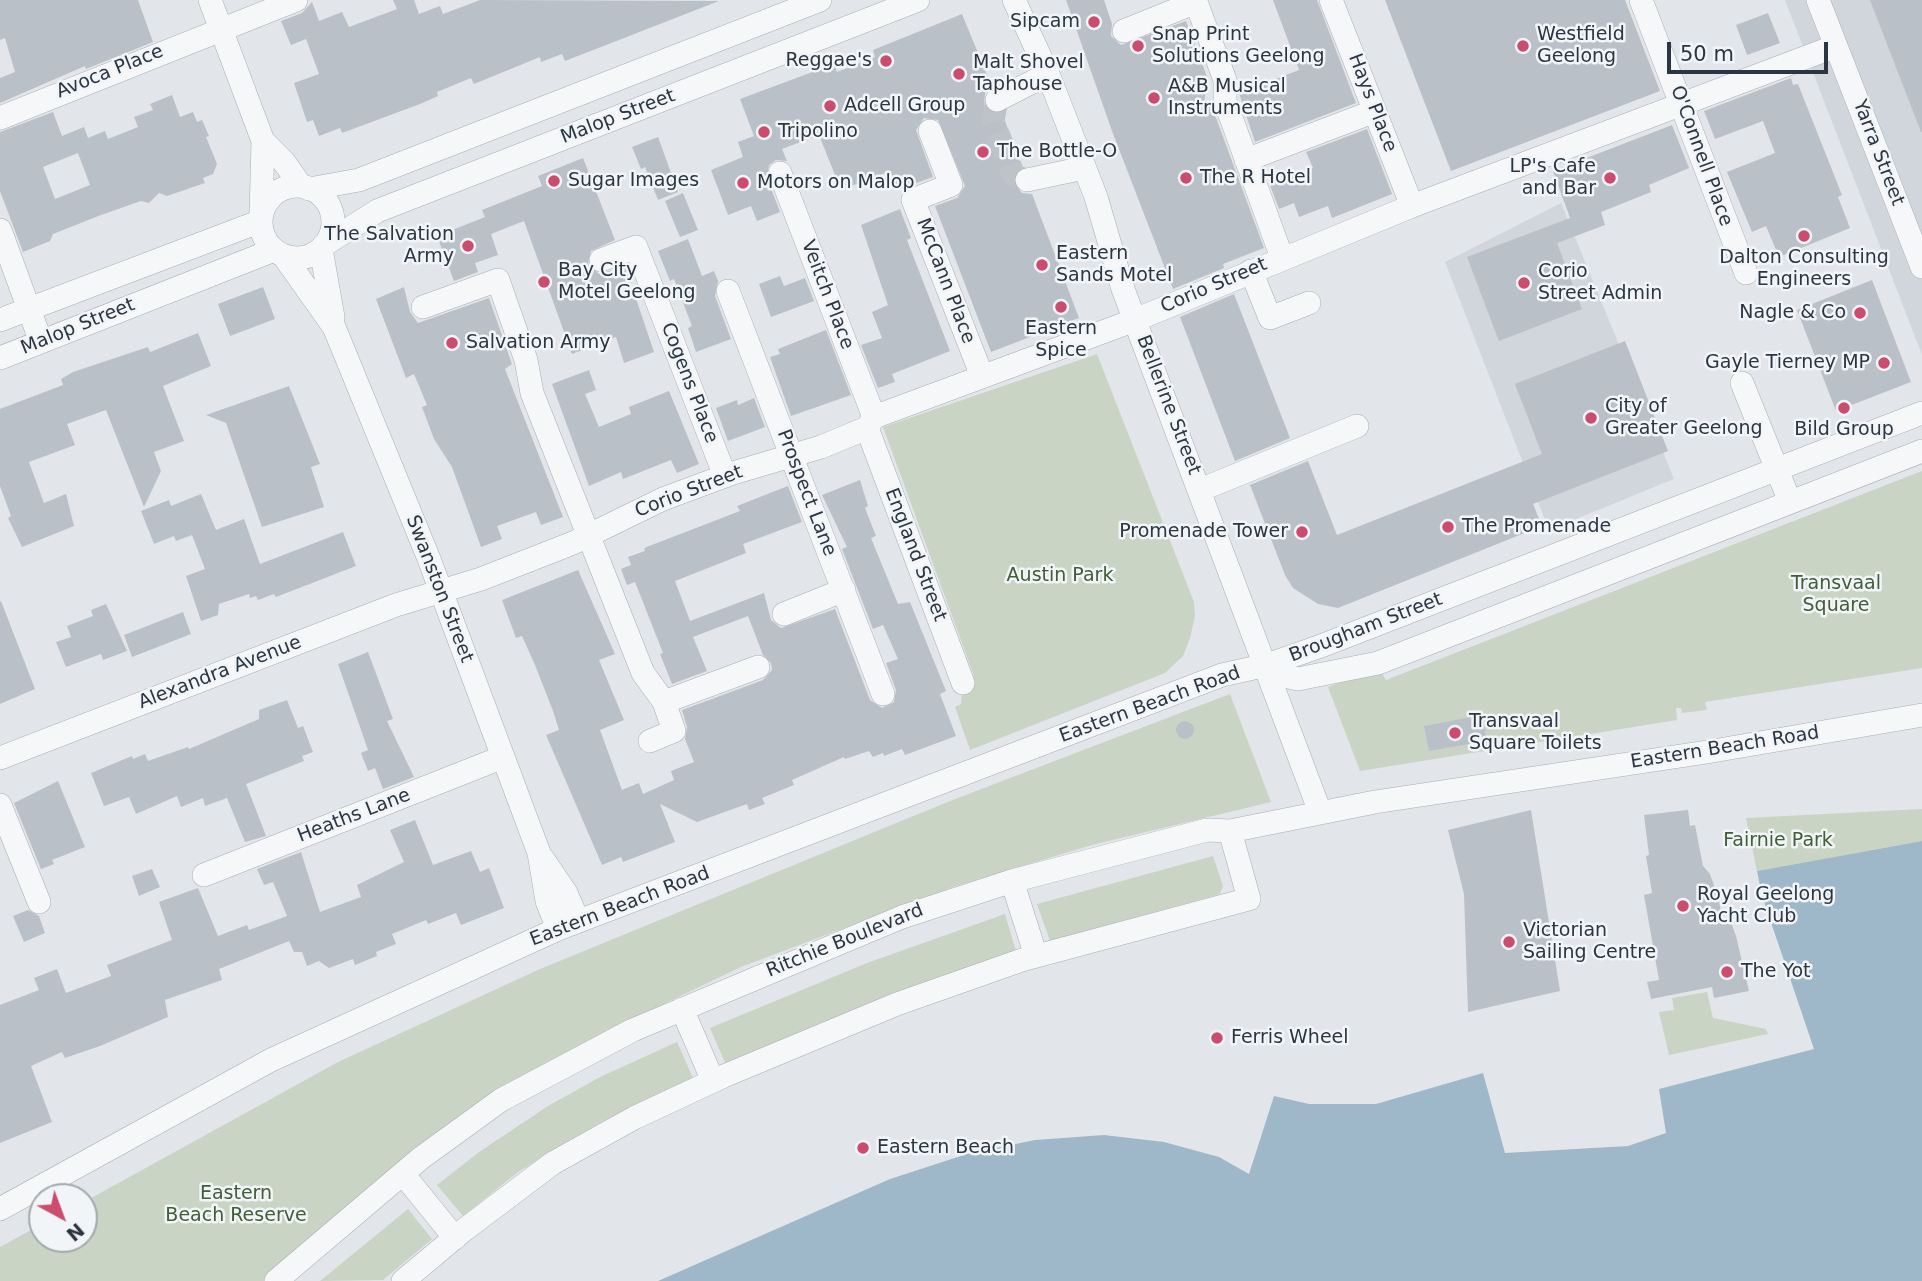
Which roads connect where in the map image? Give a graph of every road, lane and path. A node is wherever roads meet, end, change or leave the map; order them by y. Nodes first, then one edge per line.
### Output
1 (210, 0) edge
2 (296, 0) edge
3 (820, 0) edge
4 (918, 0) edge
5 (1014, 0) edge
6 (1331, 0) edge
7 (1641, 0) edge
8 (1818, 0) edge
9 (222, 30) junction
10 (1124, 30) dead end
11 (1836, 46) junction
12 (690, 50) junction
13 (1048, 74) junction
14 (702, 84) junction
15 (997, 100) dead end
16 (1682, 105) junction
17 (1375, 111) junction
18 (0, 117) edge
19 (495, 127) junction
20 (930, 131) dead end
21 (263, 141) junction
22 (508, 160) junction
23 (1247, 160) junction
24 (1084, 168) junction
25 (780, 173) dead end
26 (1027, 180) dead end
27 (305, 188) junction
28 (1412, 206) junction
29 (261, 218) junction
30 (0, 230) edge
31 (323, 247) junction
32 (279, 253) junction
33 (1282, 258) junction
34 (601, 260) dead end
35 (1922, 267) edge
36 (1251, 271) junction
37 (1746, 273) dead end
38 (728, 291) dead end
39 (1309, 303) dead end
40 (423, 307) dead end
41 (29, 309) junction
42 (0, 320) edge
43 (1135, 320) junction
44 (334, 327) junction
45 (41, 342) junction
46 (0, 358) edge
47 (982, 376) junction
48 (1742, 383) dead end
49 (1922, 413) edge
50 (871, 423) junction
51 (1357, 426) dead end
52 (1922, 451) edge
53 (793, 457) junction
54 (1777, 469) junction
55 (725, 476) junction
56 (1200, 490) junction
57 (1790, 502) junction
58 (590, 535) junction
59 (1546, 559) junction
60 (844, 590) junction
61 (441, 591) junction
62 (1559, 592) junction
63 (783, 614) dead end
64 (1267, 665) junction
65 (758, 667) dead end
66 (963, 683) dead end
67 (884, 694) dead end
68 (664, 702) junction
69 (1922, 715) edge
70 (650, 741) dead end
71 (503, 757) junction
72 (0, 758) edge
73 (0, 805) edge
74 (1320, 812) junction
75 (1230, 831) junction
76 (204, 875) dead end
77 (1012, 881) junction
78 (39, 902) dead end
79 (568, 925) junction
80 (1036, 956) junction
81 (682, 1009) junction
82 (713, 1081) junction
83 (403, 1174) junction
84 (0, 1209) edge
85 (455, 1238) junction
86 (276, 1281) edge
87 (403, 1281) edge

1 - 9 street
2 - 9 street, Avoca Place
3 - 12 street, Malop Street
4 - 14 street, Malop Street
5 - 13 street, Bellerine Street
6 - 17 street, Hays Place
7 - 16 street, O'Connell Place
8 - 11 street, Yarra Street
9 - 18 street, Avoca Place
9 - 21 street
10 - 23 street
11 - 16 street, Corio Street
11 - 35 street, Yarra Street
12 - 14 street
12 - 19 street, Malop Street
13 - 15 street
13 - 24 street, Bellerine Street
14 - 22 street, Malop Street
16 - 28 street, Corio Street
16 - 37 street, O'Connell Place
17 - 23 street
17 - 28 street, Hays Place
19 - 22 street
19 - 27 street, Malop Street
20 - 47 street, McCann Place
21 - 27 street
21 - 29 street
22 - 31 street, Malop Street
23 - 33 street
24 - 26 street
24 - 43 street, Bellerine Street
25 - 50 street, Veitch Place
27 - 29 street
27 - 31 street
28 - 33 street, Corio Street
29 - 32 street
29 - 41 street, Malop Street
30 - 41 street
31 - 32 street
31 - 44 street, Swanston Street
32 - 44 street, Swanston Street
32 - 45 street, Malop Street
33 - 36 street, Corio Street
34 - 55 street, Cogens Place
36 - 39 street
36 - 43 street, Corio Street
38 - 53 street, Prospect Lane
40 - 58 street
41 - 42 street, Malop Street
41 - 45 street
43 - 47 street, Corio Street
43 - 56 street, Bellerine Street
44 - 61 street, Swanston Street
45 - 46 street, Malop Street
47 - 50 street, Corio Street
48 - 54 street
49 - 54 street, Brougham Street
50 - 53 street, Corio Street
50 - 66 street, England Street
51 - 56 street
52 - 57 street, Brougham Street
53 - 55 street, Corio Street
53 - 60 street, Prospect Lane
54 - 57 street
54 - 59 street, Brougham Street
55 - 58 street, Corio Street
56 - 64 street, Bellerine Street
57 - 62 street, Brougham Street
58 - 61 street, Corio Street
58 - 68 street
59 - 62 street
59 - 64 street, Brougham Street
60 - 63 street
60 - 67 street, Prospect Lane
61 - 71 street, Swanston Street
61 - 72 street, Alexandra Avenue
62 - 64 street, Brougham Street
64 - 74 street, Bellerine Street
64 - 79 street, Eastern Beach Road
65 - 68 street
68 - 70 street
69 - 74 street, Eastern Beach Road
71 - 76 street, Heaths Lane
71 - 79 street, Swanston Street
73 - 78 street
74 - 75 street, Ritchie Boulevard
75 - 77 street, Ritchie Boulevard
75 - 80 street
77 - 80 street
77 - 81 street, Ritchie Boulevard
79 - 84 street, Eastern Beach Road
80 - 82 street
81 - 82 street
81 - 83 street, Ritchie Boulevard
82 - 85 street
83 - 85 street
83 - 86 street, Ritchie Boulevard
85 - 87 street

